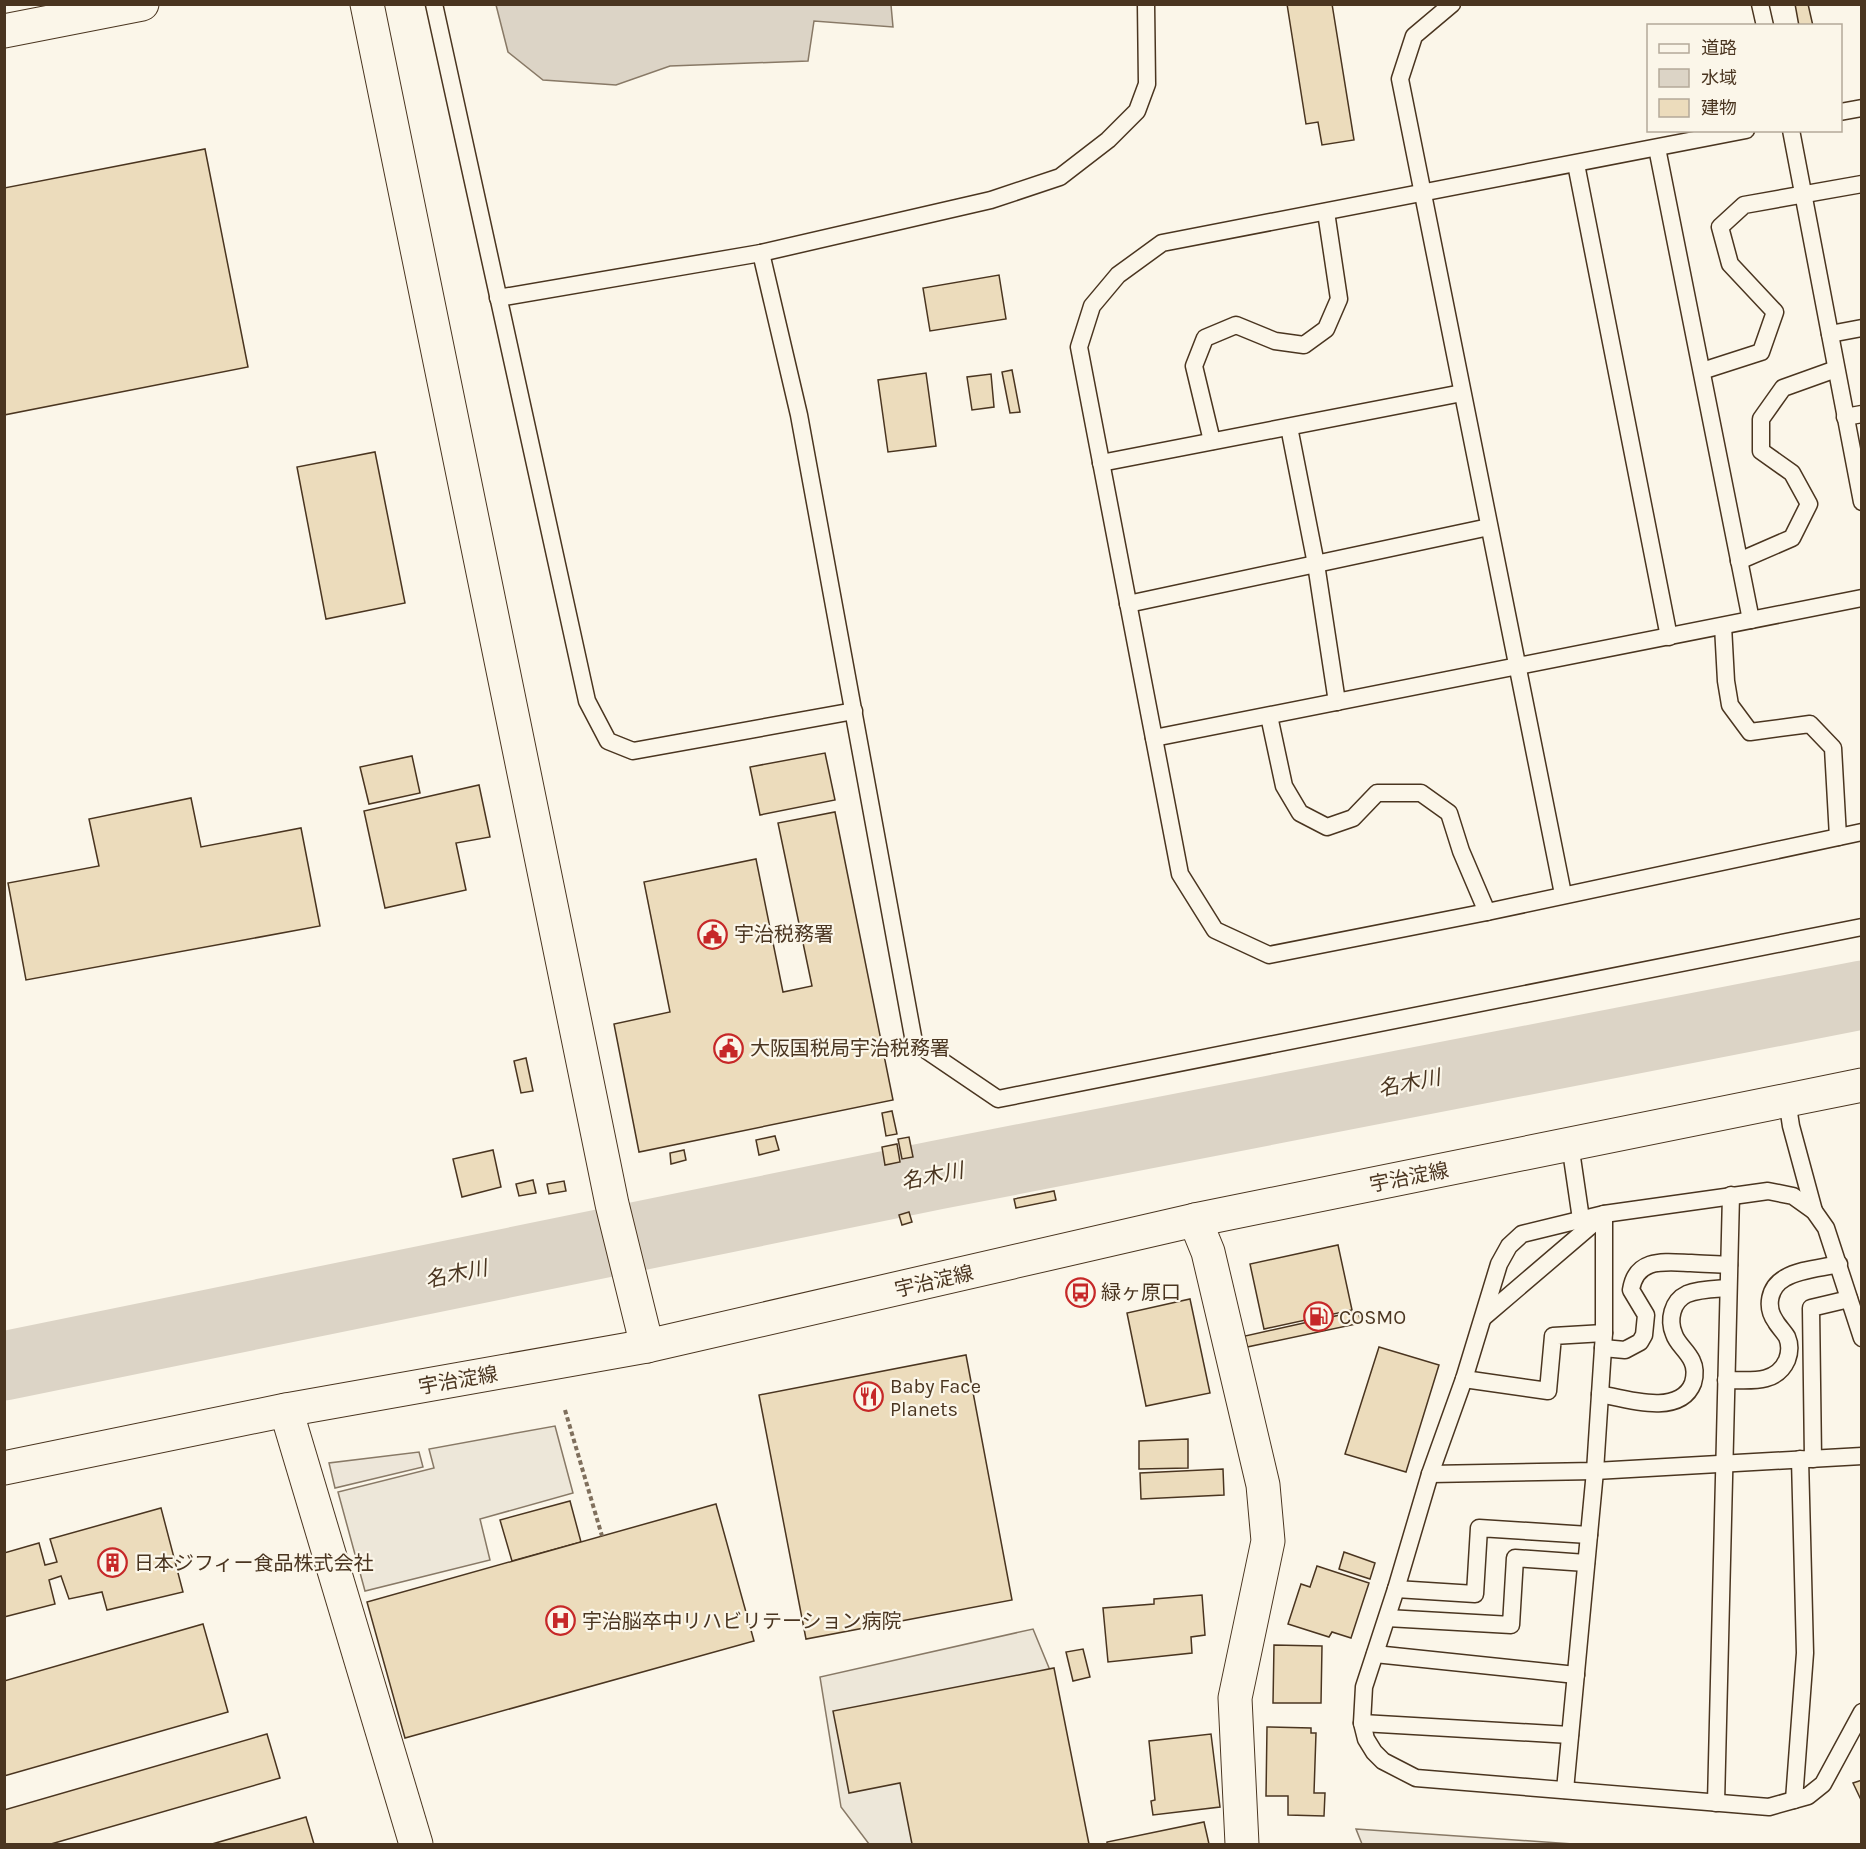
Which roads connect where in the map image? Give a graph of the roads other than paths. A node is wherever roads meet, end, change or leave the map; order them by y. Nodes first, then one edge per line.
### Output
1 (142, 4) edge
2 (367, 4) edge
3 (434, 4) edge
4 (1146, 4) edge
5 (1452, 4) edge
6 (1760, 4) edge
7 (1765, 24) edge
8 (4, 31) edge
9 (1862, 108) edge
10 (1842, 112) edge
11 (1736, 132) edge
12 (1791, 132) edge
13 (1657, 148) junction
14 (1576, 164) junction
15 (1862, 184) edge
16 (1422, 193) junction
17 (1803, 194) junction
18 (1326, 212) junction
19 (761, 253) junction
20 (498, 298) junction
21 (1862, 328) edge
22 (1830, 334) junction
23 (1836, 369) junction
24 (1702, 371) junction
25 (1462, 393) junction
26 (1853, 415) edge
27 (1289, 427) junction
28 (1212, 441) junction
29 (1101, 463) junction
30 (1862, 502) edge
31 (1489, 527) junction
32 (1739, 561) junction
33 (1317, 564) junction
34 (1862, 598) edge
35 (1128, 604) junction
36 (1752, 620) junction
37 (1723, 626) junction
38 (1669, 637) junction
39 (1517, 667) junction
40 (1337, 702) junction
41 (854, 711) junction
42 (1269, 716) junction
43 (1154, 738) junction
44 (1862, 832) edge
45 (1839, 837) junction
46 (1563, 894) junction
47 (1486, 912) junction
48 (1862, 927) edge
49 (1862, 1084) edge
50 (1787, 1100) junction
51 (1570, 1144) junction
52 (1731, 1195) junction
53 (1814, 1211) junction
54 (1604, 1214) junction
55 (1581, 1219) junction
56 (1195, 1220) junction
57 (1839, 1264) junction
58 (1729, 1265) junction
59 (1728, 1288) junction
60 (1849, 1299) junction
61 (1483, 1318) junction
62 (1862, 1338) edge
63 (1604, 1341) junction
64 (647, 1346) junction
65 (1464, 1379) junction
66 (1726, 1380) junction
67 (1600, 1394) junction
68 (286, 1410) junction
69 (1862, 1456) edge
70 (1807, 1459) junction
71 (1723, 1463) junction
72 (4, 1468) edge
73 (1595, 1471) junction
74 (1430, 1474) junction
75 (1589, 1535) junction
76 (1586, 1563) junction
77 (1396, 1589) junction
78 (1387, 1618) junction
79 (1375, 1654) junction
80 (1576, 1675) junction
81 (1862, 1712) edge
82 (1362, 1723) junction
83 (1570, 1735) junction
84 (1565, 1790) junction
85 (1794, 1800) junction
86 (1716, 1803) junction
87 (416, 1845) edge
88 (1242, 1845) edge

1 - 8 street
2 - 64 street
3 - 20 lane
4 - 19 lane
5 - 16 lane
6 - 7 lane
9 - 10 lane
11 - 13 lane
12 - 17 lane
13 - 14 lane
13 - 24 lane
14 - 16 lane
14 - 38 lane
15 - 17 lane
16 - 18 lane
16 - 25 lane
17 - 22 lane
17 - 24 lane
18 - 28 lane
18 - 29 lane
19 - 20 lane
19 - 41 lane
20 - 41 lane
21 - 22 lane
22 - 23 lane
23 - 26 lane
23 - 32 lane
24 - 32 lane
25 - 27 lane
25 - 31 lane
26 - 30 lane
27 - 28 lane
27 - 33 lane
28 - 29 lane
29 - 35 lane
31 - 33 lane
31 - 39 lane
32 - 36 lane
33 - 35 lane
33 - 40 lane
34 - 36 lane
35 - 43 lane
36 - 37 lane
37 - 38 lane
37 - 45 lane
38 - 39 lane
39 - 40 lane
39 - 46 lane
40 - 42 lane
41 - 48 lane
42 - 43 lane
42 - 47 lane
43 - 47 lane
44 - 45 lane
45 - 46 lane
46 - 47 lane
49 - 50 street, 宇治淀線
50 - 51 street, 宇治淀線
50 - 53 lane
51 - 55 lane
51 - 56 street, 宇治淀線
52 - 53 lane
52 - 54 lane
52 - 58 lane
53 - 57 lane
54 - 55 lane
54 - 61 lane
54 - 63 lane
55 - 61 lane
56 - 64 street, 宇治淀線
56 - 88 street
57 - 60 lane
57 - 66 lane
58 - 59 lane
58 - 63 lane
59 - 66 lane
59 - 67 lane
60 - 62 lane
60 - 70 lane
61 - 65 lane
63 - 65 lane
63 - 67 lane
64 - 68 street, 宇治淀線
65 - 74 lane
66 - 71 lane
67 - 73 lane
68 - 72 street, 宇治淀線
68 - 87 street
69 - 70 lane
70 - 71 lane
70 - 85 lane
71 - 73 lane
71 - 86 lane
73 - 74 lane
73 - 75 lane
74 - 77 lane
75 - 76 lane
75 - 77 lane
76 - 78 lane
76 - 80 lane
77 - 78 lane
78 - 79 lane
79 - 80 lane
79 - 82 lane
80 - 83 lane
81 - 85 lane
82 - 83 lane
82 - 84 lane
83 - 84 lane
84 - 86 lane
85 - 86 lane

